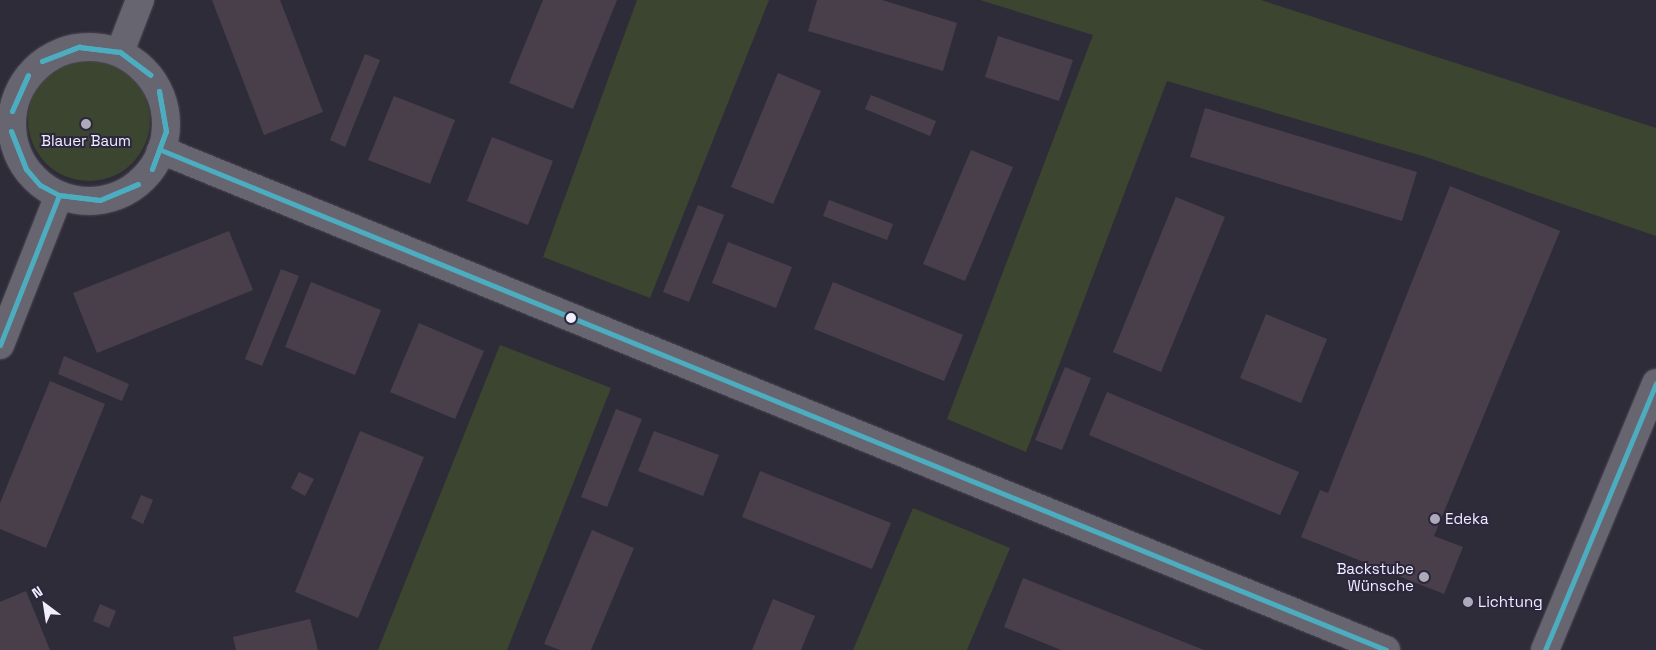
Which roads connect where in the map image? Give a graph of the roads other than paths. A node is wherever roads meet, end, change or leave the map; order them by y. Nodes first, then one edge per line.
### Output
1 (140, 0) edge
2 (120, 52) junction
3 (9, 88) edge
4 (161, 150) junction
5 (59, 195) junction
6 (0, 344) edge
7 (1656, 382) edge
8 (1386, 650) edge
9 (1545, 650) edge

1 - 2 street
2 - 3 street
2 - 4 street
3 - 5 street
4 - 5 street
4 - 8 street
5 - 6 street
7 - 9 street

